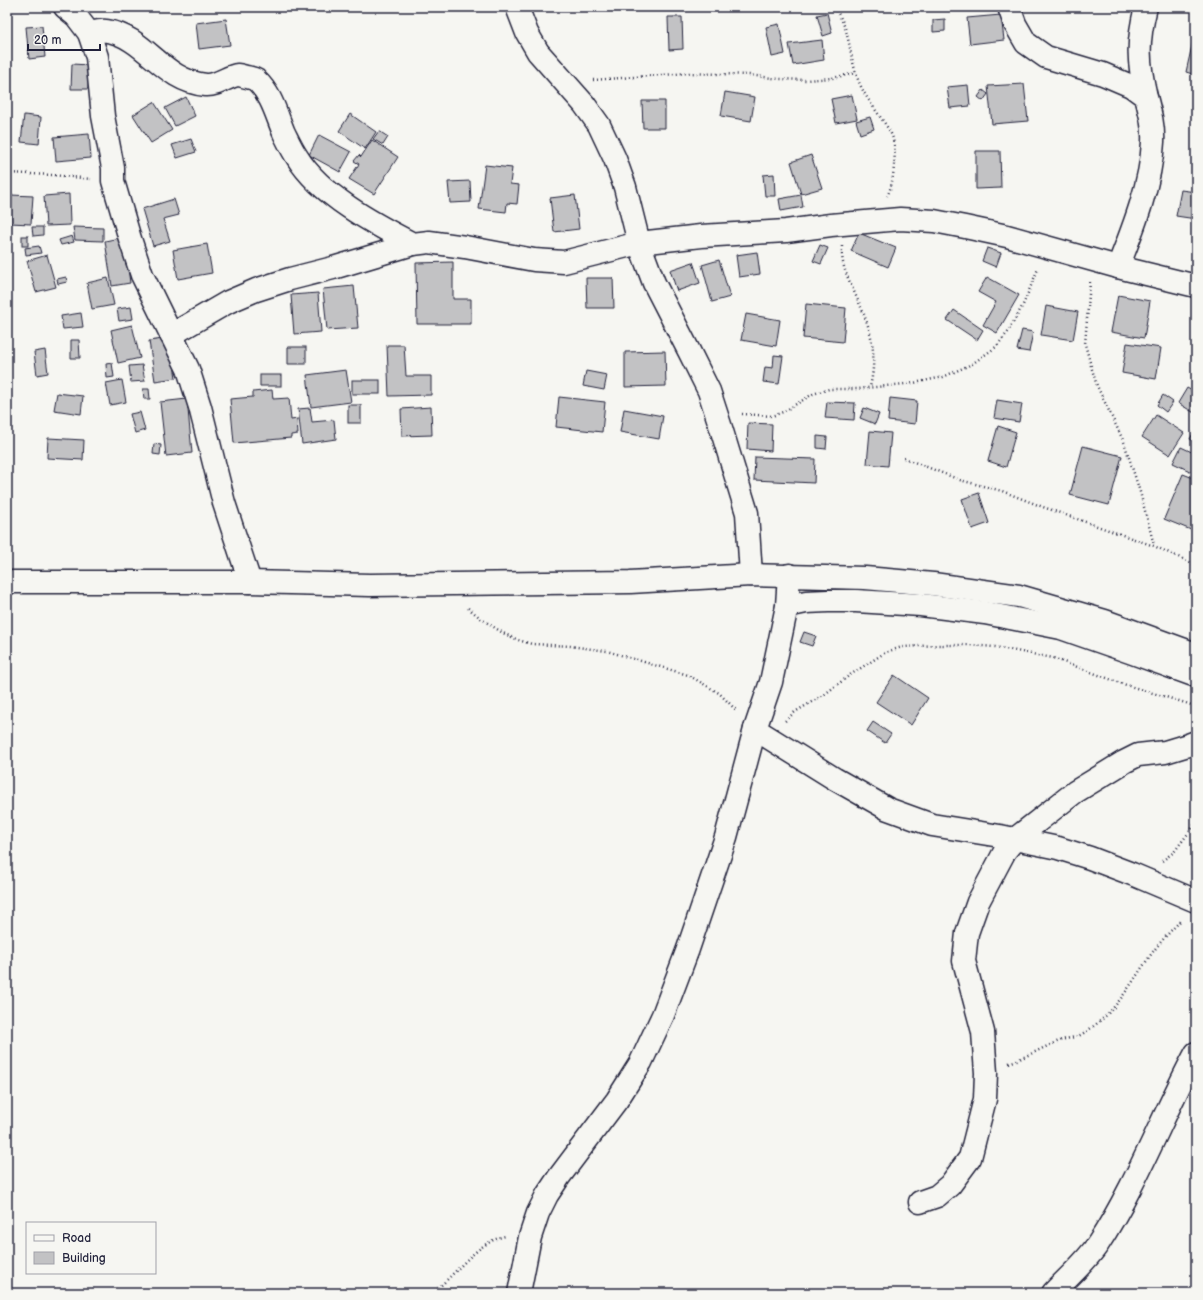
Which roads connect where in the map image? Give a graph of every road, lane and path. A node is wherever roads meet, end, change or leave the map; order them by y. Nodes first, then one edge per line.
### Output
1 (65, 7) edge
2 (517, 7) edge
3 (834, 7) edge
4 (1009, 7) edge
5 (1146, 7) edge
6 (89, 33) junction
7 (856, 73) junction
8 (566, 83) junction
9 (1146, 97) junction
10 (7, 173) edge
11 (113, 181) junction
12 (871, 222) junction
13 (844, 224) junction
14 (639, 243) junction
15 (413, 244) junction
16 (1038, 245) junction
17 (1091, 260) junction
18 (1118, 267) junction
19 (1196, 286) edge
20 (171, 335) junction
21 (870, 387) junction
22 (717, 414) junction
23 (904, 458) dead end
24 (1154, 546) junction
25 (1196, 565) edge
26 (750, 575) junction
27 (789, 575) junction
28 (7, 582) edge
29 (250, 582) junction
30 (465, 606) dead end
31 (787, 606) junction
32 (1196, 654) edge
33 (1196, 676) edge
34 (1196, 708) edge
35 (760, 732) junction
36 (1196, 742) edge
37 (1196, 823) edge
38 (1015, 839) junction
39 (1139, 876) junction
40 (1191, 908) edge
41 (1196, 1053) edge
42 (986, 1073) junction
43 (920, 1202) dead end
44 (530, 1237) junction
45 (520, 1292) edge
46 (432, 1293) edge
47 (1052, 1293) edge

1 - 6 main road
2 - 8 main road
3 - 7 path
4 - 9 main road
5 - 9 main road
6 - 11 main road
6 - 15 main road
7 - 8 path
7 - 12 path
8 - 14 main road
9 - 18 main road
10 - 11 path
11 - 20 main road
12 - 13 main road
12 - 16 main road
13 - 14 main road
13 - 21 path
14 - 15 main road
14 - 22 main road
15 - 20 main road
16 - 17 main road
16 - 21 path
17 - 18 main road
17 - 24 path
18 - 19 main road
20 - 29 main road
21 - 22 path
22 - 26 main road
23 - 24 path
24 - 25 path
26 - 27 main road
26 - 29 main road
27 - 31 main road
27 - 32 main road
28 - 29 main road
30 - 35 path
31 - 33 main road
31 - 35 main road
34 - 35 path
35 - 38 main road
35 - 44 main road
36 - 38 main road
37 - 39 path
38 - 39 main road
38 - 42 main road
39 - 40 main road
40 - 42 path
41 - 47 main road
42 - 43 main road
44 - 45 main road
44 - 46 path

